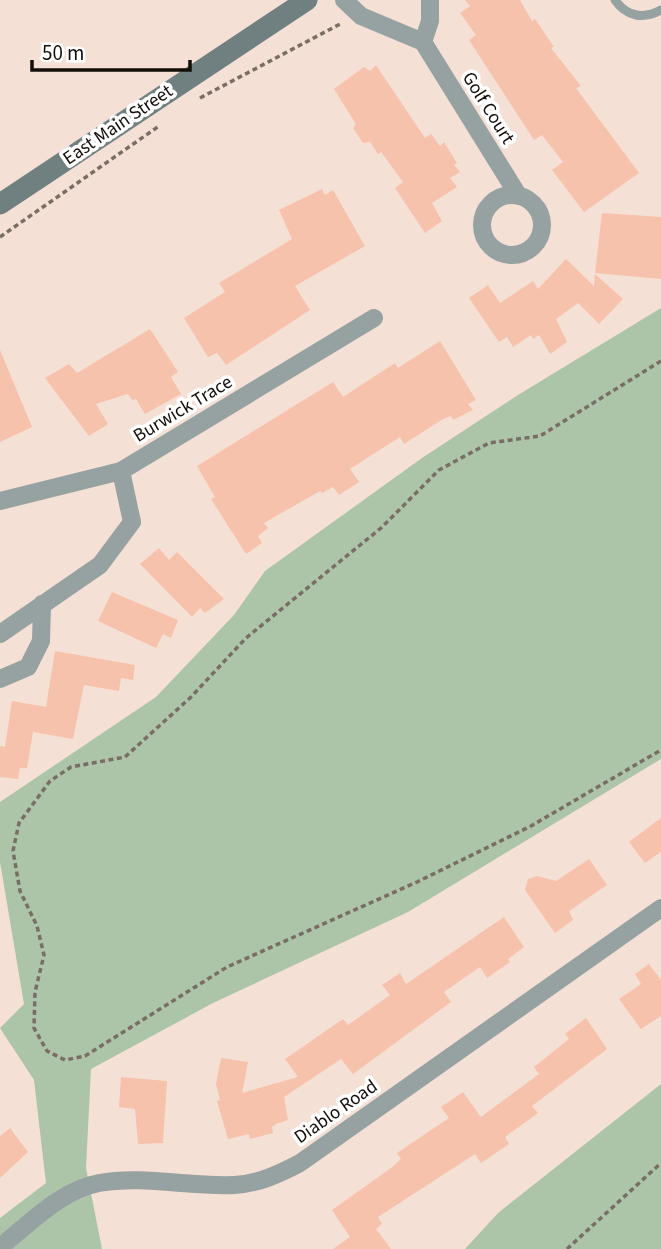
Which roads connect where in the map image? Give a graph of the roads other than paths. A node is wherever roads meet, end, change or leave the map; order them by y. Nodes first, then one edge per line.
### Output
1 (307, 0) edge
2 (344, 0) edge
3 (430, 0) edge
4 (615, 0) edge
5 (661, 10) edge
6 (423, 42) junction
7 (518, 195) dead end
8 (0, 204) edge
9 (374, 318) dead end
10 (121, 471) junction
11 (0, 501) edge
12 (42, 604) junction
13 (0, 634) edge
14 (0, 679) edge
15 (661, 908) edge
16 (0, 1247) edge

1 - 8 main road, East Main Street
2 - 6 street
3 - 6 street
4 - 5 lane
6 - 7 street, Golf Court
9 - 10 street, Burwick Trace
10 - 11 street, Burwick Trace
10 - 12 street
12 - 13 street
12 - 14 street
15 - 16 street, Diablo Road

